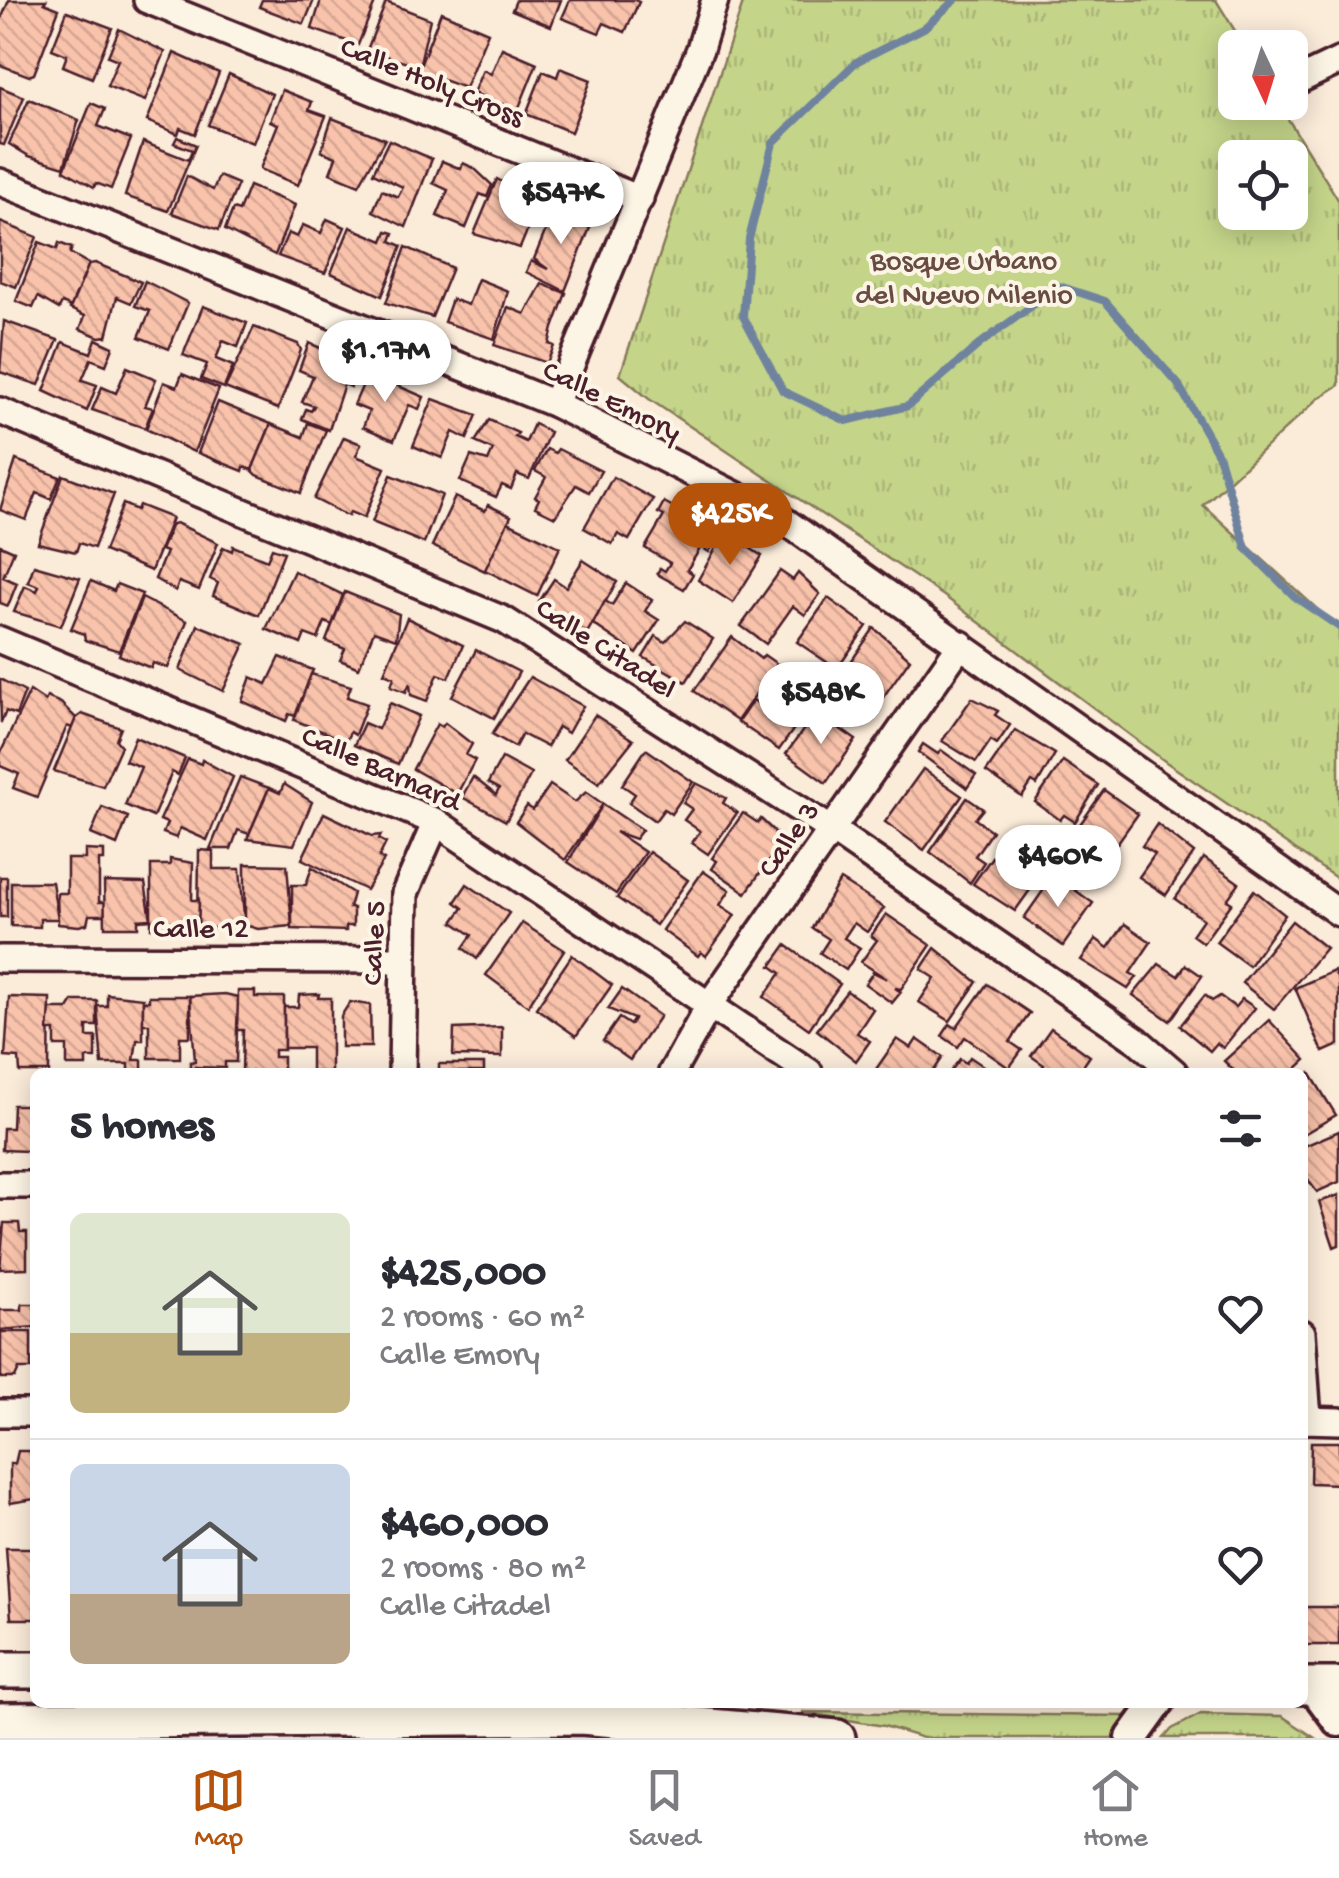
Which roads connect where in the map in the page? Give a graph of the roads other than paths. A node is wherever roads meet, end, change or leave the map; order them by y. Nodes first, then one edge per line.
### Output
1 (147, 0) edge
2 (714, 0) edge
3 (1339, 62) edge
4 (1308, 76) edge
5 (0, 182) edge
6 (640, 199) junction
7 (555, 404) junction
8 (0, 411) edge
9 (0, 640) edge
10 (961, 644) junction
11 (436, 822) junction
12 (832, 830) junction
13 (1339, 913) edge
14 (0, 958) edge
15 (402, 960) junction
16 (710, 1004) junction
17 (402, 1068) edge
18 (674, 1068) edge
19 (803, 1068) edge
20 (1170, 1068) edge
21 (0, 1185) edge
22 (30, 1185) edge
23 (0, 1413) edge
24 (30, 1413) edge
25 (1308, 1420) edge
26 (1339, 1420) edge
27 (0, 1670) edge
28 (30, 1670) edge
29 (1318, 1686) edge
30 (1154, 1708) edge
31 (581, 1719) edge
32 (0, 1721) edge
33 (1339, 1721) edge
34 (837, 1738) edge
35 (1132, 1738) edge

1 - 6 street, Calle Holy Cross
2 - 6 street
3 - 4 street
5 - 7 street, Calle Emory
6 - 7 street
7 - 10 street, Calle Emory
8 - 12 street, Calle Citadel
9 - 11 street, Calle Barnard
10 - 12 street, Calle 3
10 - 13 street, Calle Emory
11 - 15 street, Calle 5
11 - 16 street, Calle Barnard
12 - 16 street, Calle 3
12 - 20 street, Calle Citadel
14 - 15 street, Calle 12
15 - 17 street, Calle 5
16 - 18 street, Calle 3
16 - 19 street, Calle Barnard
21 - 22 street
23 - 24 street
25 - 26 street
27 - 28 highway
29 - 33 main road
30 - 35 main road
31 - 32 highway
31 - 34 highway

